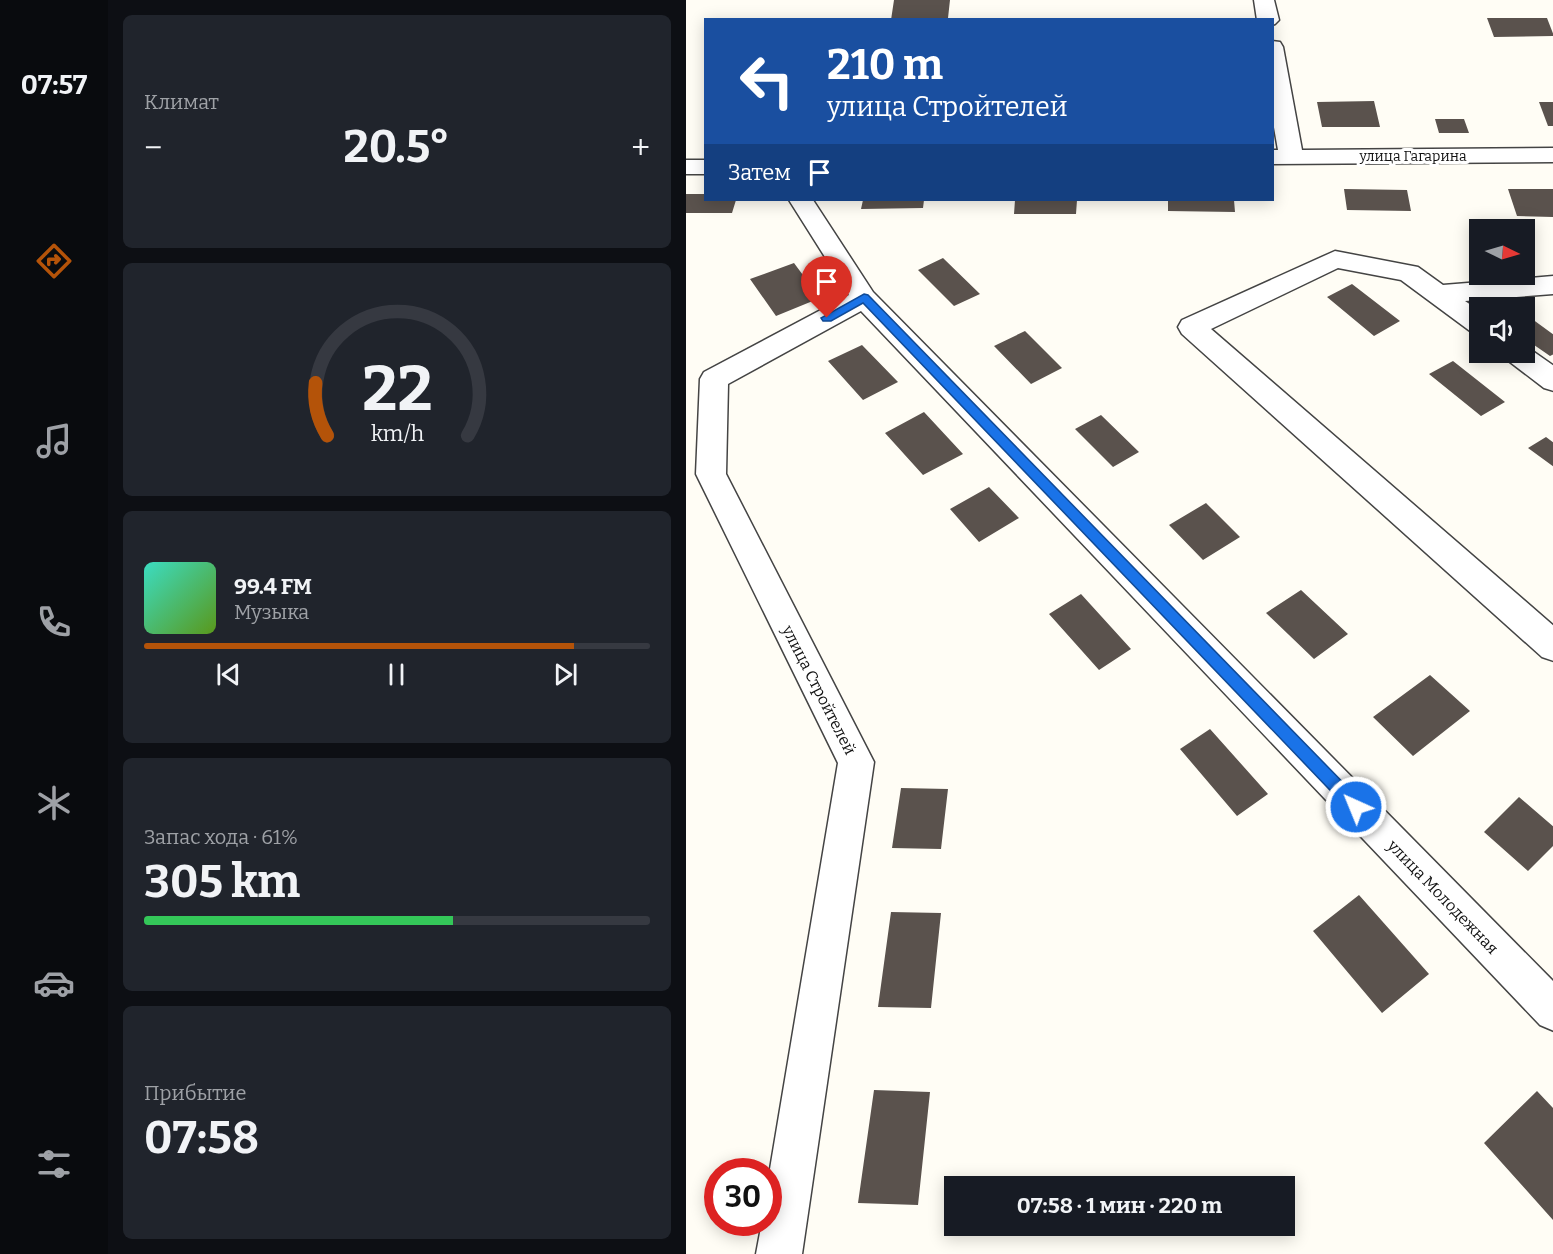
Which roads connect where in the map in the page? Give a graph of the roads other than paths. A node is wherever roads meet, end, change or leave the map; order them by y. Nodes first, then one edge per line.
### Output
1 (1264, 0) edge
2 (1268, 18) edge
3 (1274, 69) edge
4 (1553, 155) edge
5 (1282, 156) edge
6 (686, 167) edge
7 (704, 167) edge
8 (802, 201) edge
9 (1553, 285) edge
10 (1438, 294) junction
11 (864, 297) junction
12 (1469, 318) edge
13 (1530, 363) edge
14 (1553, 381) edge
15 (1553, 647) edge
16 (1553, 1011) edge
17 (779, 1254) edge

1 - 2 street
3 - 5 street
4 - 5 street, улица Гагарина
6 - 7 street
8 - 11 street, улица Молодежная
9 - 10 street
10 - 12 street
10 - 15 street
11 - 16 street, улица Молодежная
11 - 17 street, улица Стройтелей
13 - 14 street

